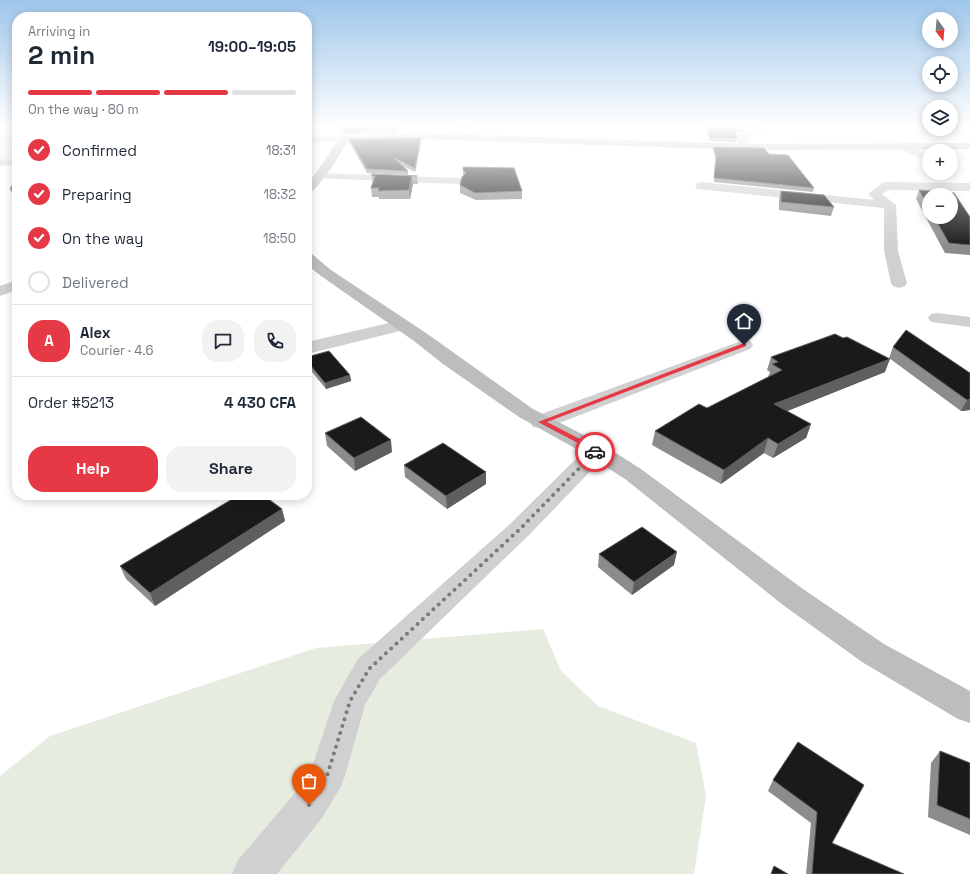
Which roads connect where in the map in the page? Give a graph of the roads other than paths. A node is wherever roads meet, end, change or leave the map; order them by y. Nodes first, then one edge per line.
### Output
1 (326, 166) edge
2 (319, 176) junction
3 (459, 181) edge
4 (968, 182) edge
5 (312, 184) edge
6 (701, 186) dead end
7 (890, 205) junction
8 (312, 260) edge
9 (899, 283) dead end
10 (12, 287) edge
11 (0, 291) edge
12 (937, 318) dead end
13 (970, 322) edge
14 (402, 325) junction
15 (744, 345) dead end
16 (312, 347) edge
17 (541, 422) junction
18 (597, 450) junction
19 (970, 708) edge
20 (252, 874) edge

1 - 2 street
2 - 3 street
2 - 5 street
4 - 7 street
6 - 7 street
7 - 9 street
8 - 14 street
10 - 11 street
12 - 13 street
14 - 16 street
14 - 17 street
15 - 17 street
17 - 18 street
18 - 19 street
18 - 20 street

